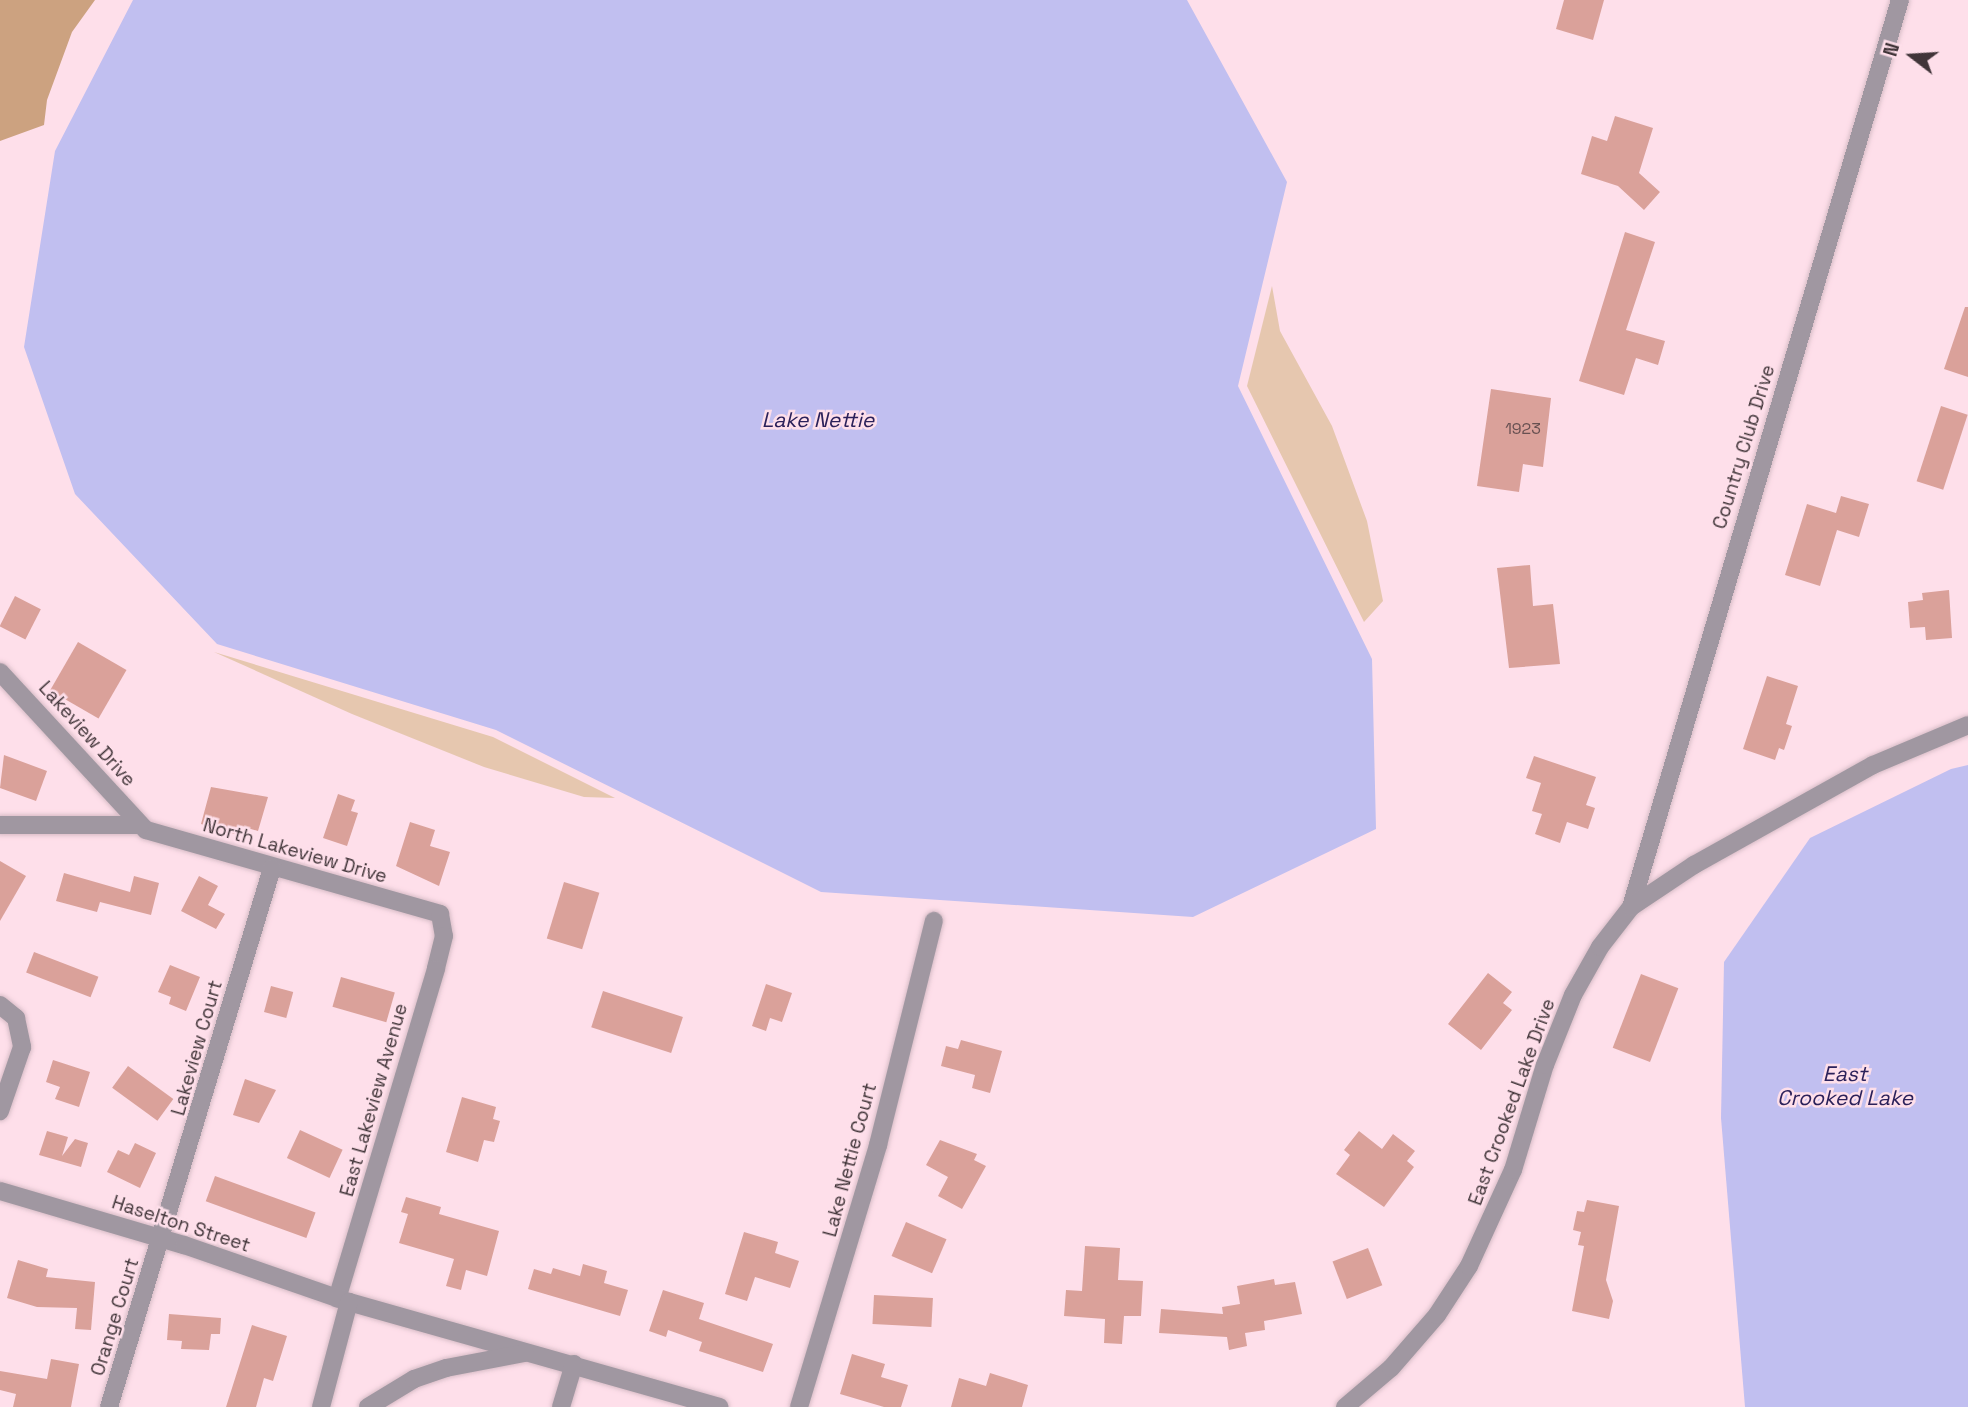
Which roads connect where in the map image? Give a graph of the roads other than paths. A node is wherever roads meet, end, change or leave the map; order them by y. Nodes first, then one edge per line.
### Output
1 (1900, 0) edge
2 (0, 672) edge
3 (1968, 725) edge
4 (0, 825) edge
5 (140, 825) junction
6 (272, 868) junction
7 (1631, 907) junction
8 (440, 914) joint
9 (934, 921) dead end
10 (0, 1005) edge
11 (0, 1111) edge
12 (0, 1191) edge
13 (160, 1238) junction
14 (343, 1300) junction
15 (533, 1352) junction
16 (574, 1364) junction
17 (109, 1407) edge
18 (321, 1407) edge
19 (368, 1407) edge
20 (561, 1407) edge
21 (719, 1407) edge
22 (799, 1407) edge
23 (1345, 1407) edge

1 - 7 street, Country Club Drive
2 - 5 street, Lakeview Drive
3 - 7 street, East Crooked Lake Drive
4 - 5 street
5 - 6 street, North Lakeview Drive
6 - 8 street, North Lakeview Drive
6 - 13 street, Lakeview Court
7 - 23 street, East Crooked Lake Drive
8 - 14 street, East Lakeview Avenue
9 - 22 street, Lake Nettie Court
10 - 11 street
12 - 13 street, Haselton Street
13 - 14 street, Haselton Street
13 - 17 street, Orange Court
14 - 15 street
14 - 18 street, East Lakeview Avenue
15 - 16 street
15 - 19 street
16 - 20 street
16 - 21 street

